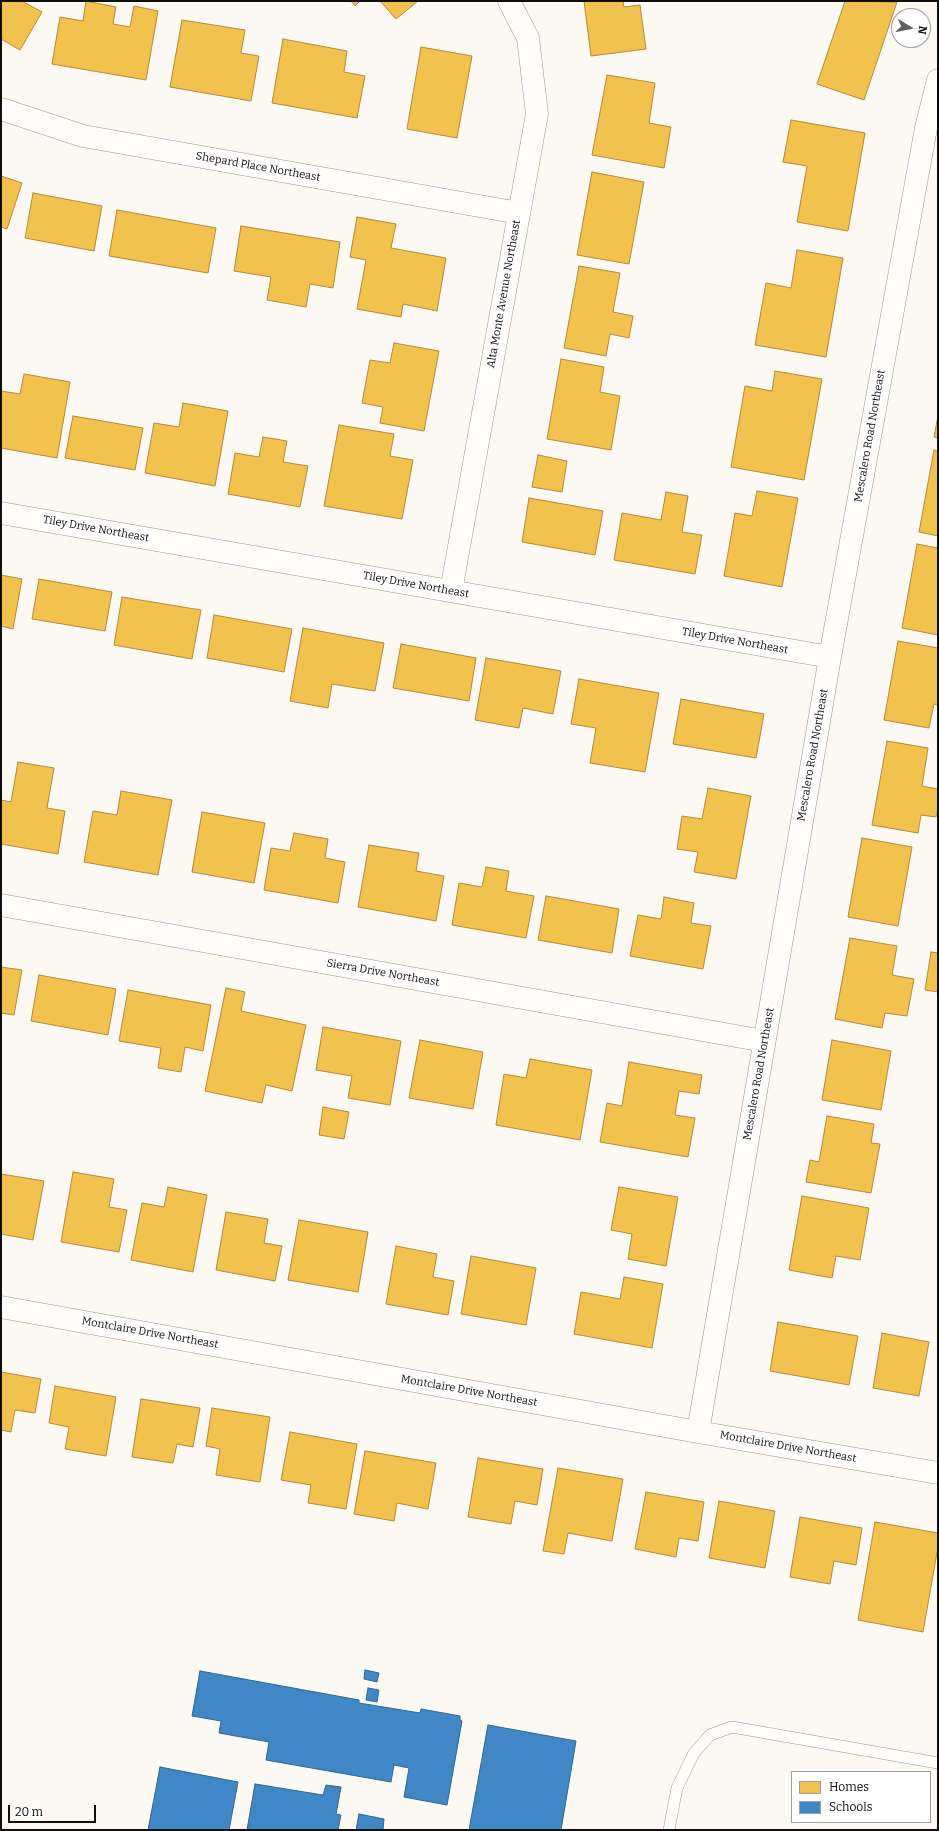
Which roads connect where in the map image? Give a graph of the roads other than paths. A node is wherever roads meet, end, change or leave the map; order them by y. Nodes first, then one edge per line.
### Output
1 (509, 1) edge
2 (938, 80) edge
3 (1, 109) edge
4 (518, 213) junction
5 (1, 513) edge
6 (451, 591) junction
7 (830, 657) junction
8 (1, 905) edge
9 (764, 1041) junction
10 (1, 1307) edge
11 (698, 1432) junction
12 (938, 1473) edge
13 (938, 1764) edge
14 (669, 1830) edge

1 - 4 street, Alta Monte Avenue Northeast
2 - 7 street, Mescalero Road Northeast
3 - 4 street, Shepard Place Northeast
4 - 6 street, Alta Monte Avenue Northeast
5 - 6 street, Tiley Drive Northeast
6 - 7 street, Tiley Drive Northeast
7 - 9 street, Mescalero Road Northeast
8 - 9 street, Sierra Drive Northeast
9 - 11 street, Mescalero Road Northeast
10 - 11 street, Montclaire Drive Northeast
11 - 12 street, Montclaire Drive Northeast
13 - 14 lane

